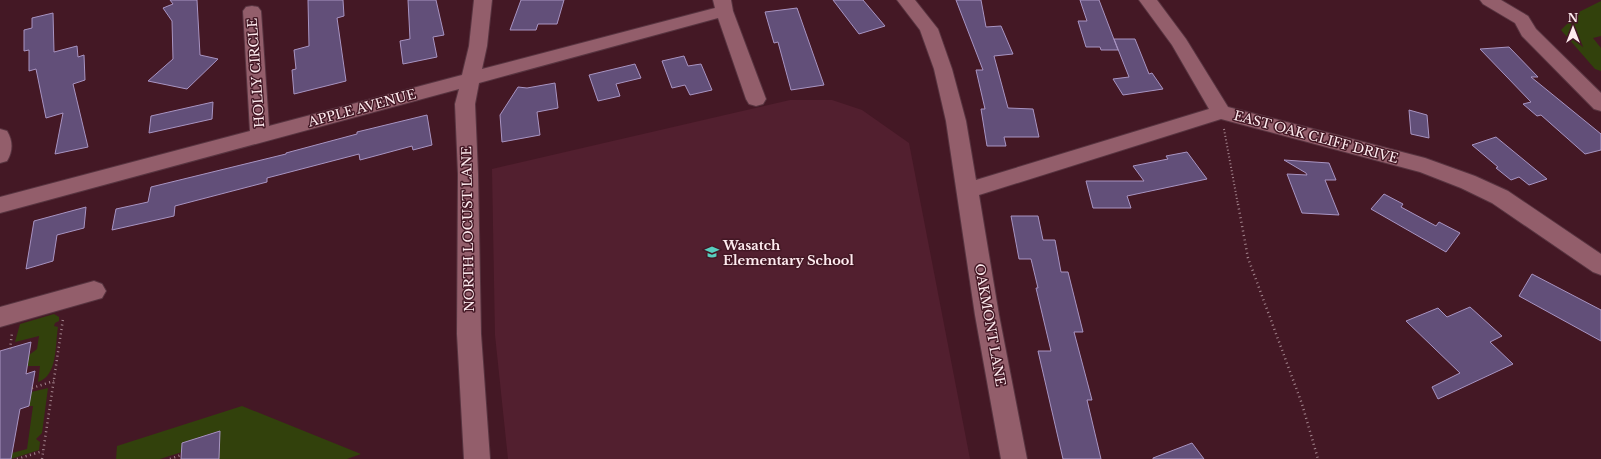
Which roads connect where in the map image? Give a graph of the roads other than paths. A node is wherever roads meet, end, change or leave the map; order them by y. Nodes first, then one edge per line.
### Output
1 (483, 0) edge
2 (906, 0) edge
3 (1148, 0) edge
4 (1489, 0) edge
5 (1511, 0) edge
6 (723, 5) edge
7 (252, 11) dead end
8 (1522, 20) junction
9 (470, 78) junction
10 (756, 99) dead end
11 (1601, 104) edge
12 (1221, 112) junction
13 (260, 135) junction
14 (0, 136) edge
15 (0, 156) edge
16 (967, 191) junction
17 (0, 205) edge
18 (1601, 266) edge
19 (94, 291) dead end
20 (7, 323) edge
21 (477, 459) edge
22 (1014, 459) edge

1 - 9 street, NORTH LOCUST LANE
2 - 16 street, OAKMONT LANE
3 - 12 street
4 - 8 street
5 - 8 street
6 - 9 street, APPLE AVENUE
6 - 10 street
7 - 13 street, HOLLY CIRCLE
8 - 11 street
9 - 13 street, APPLE AVENUE
9 - 21 street, NORTH LOCUST LANE
12 - 16 street, EAST OAK CLIFF DRIVE
12 - 18 street, EAST OAK CLIFF DRIVE
13 - 17 street, APPLE AVENUE
14 - 15 street
16 - 22 street, OAKMONT LANE
19 - 20 street

